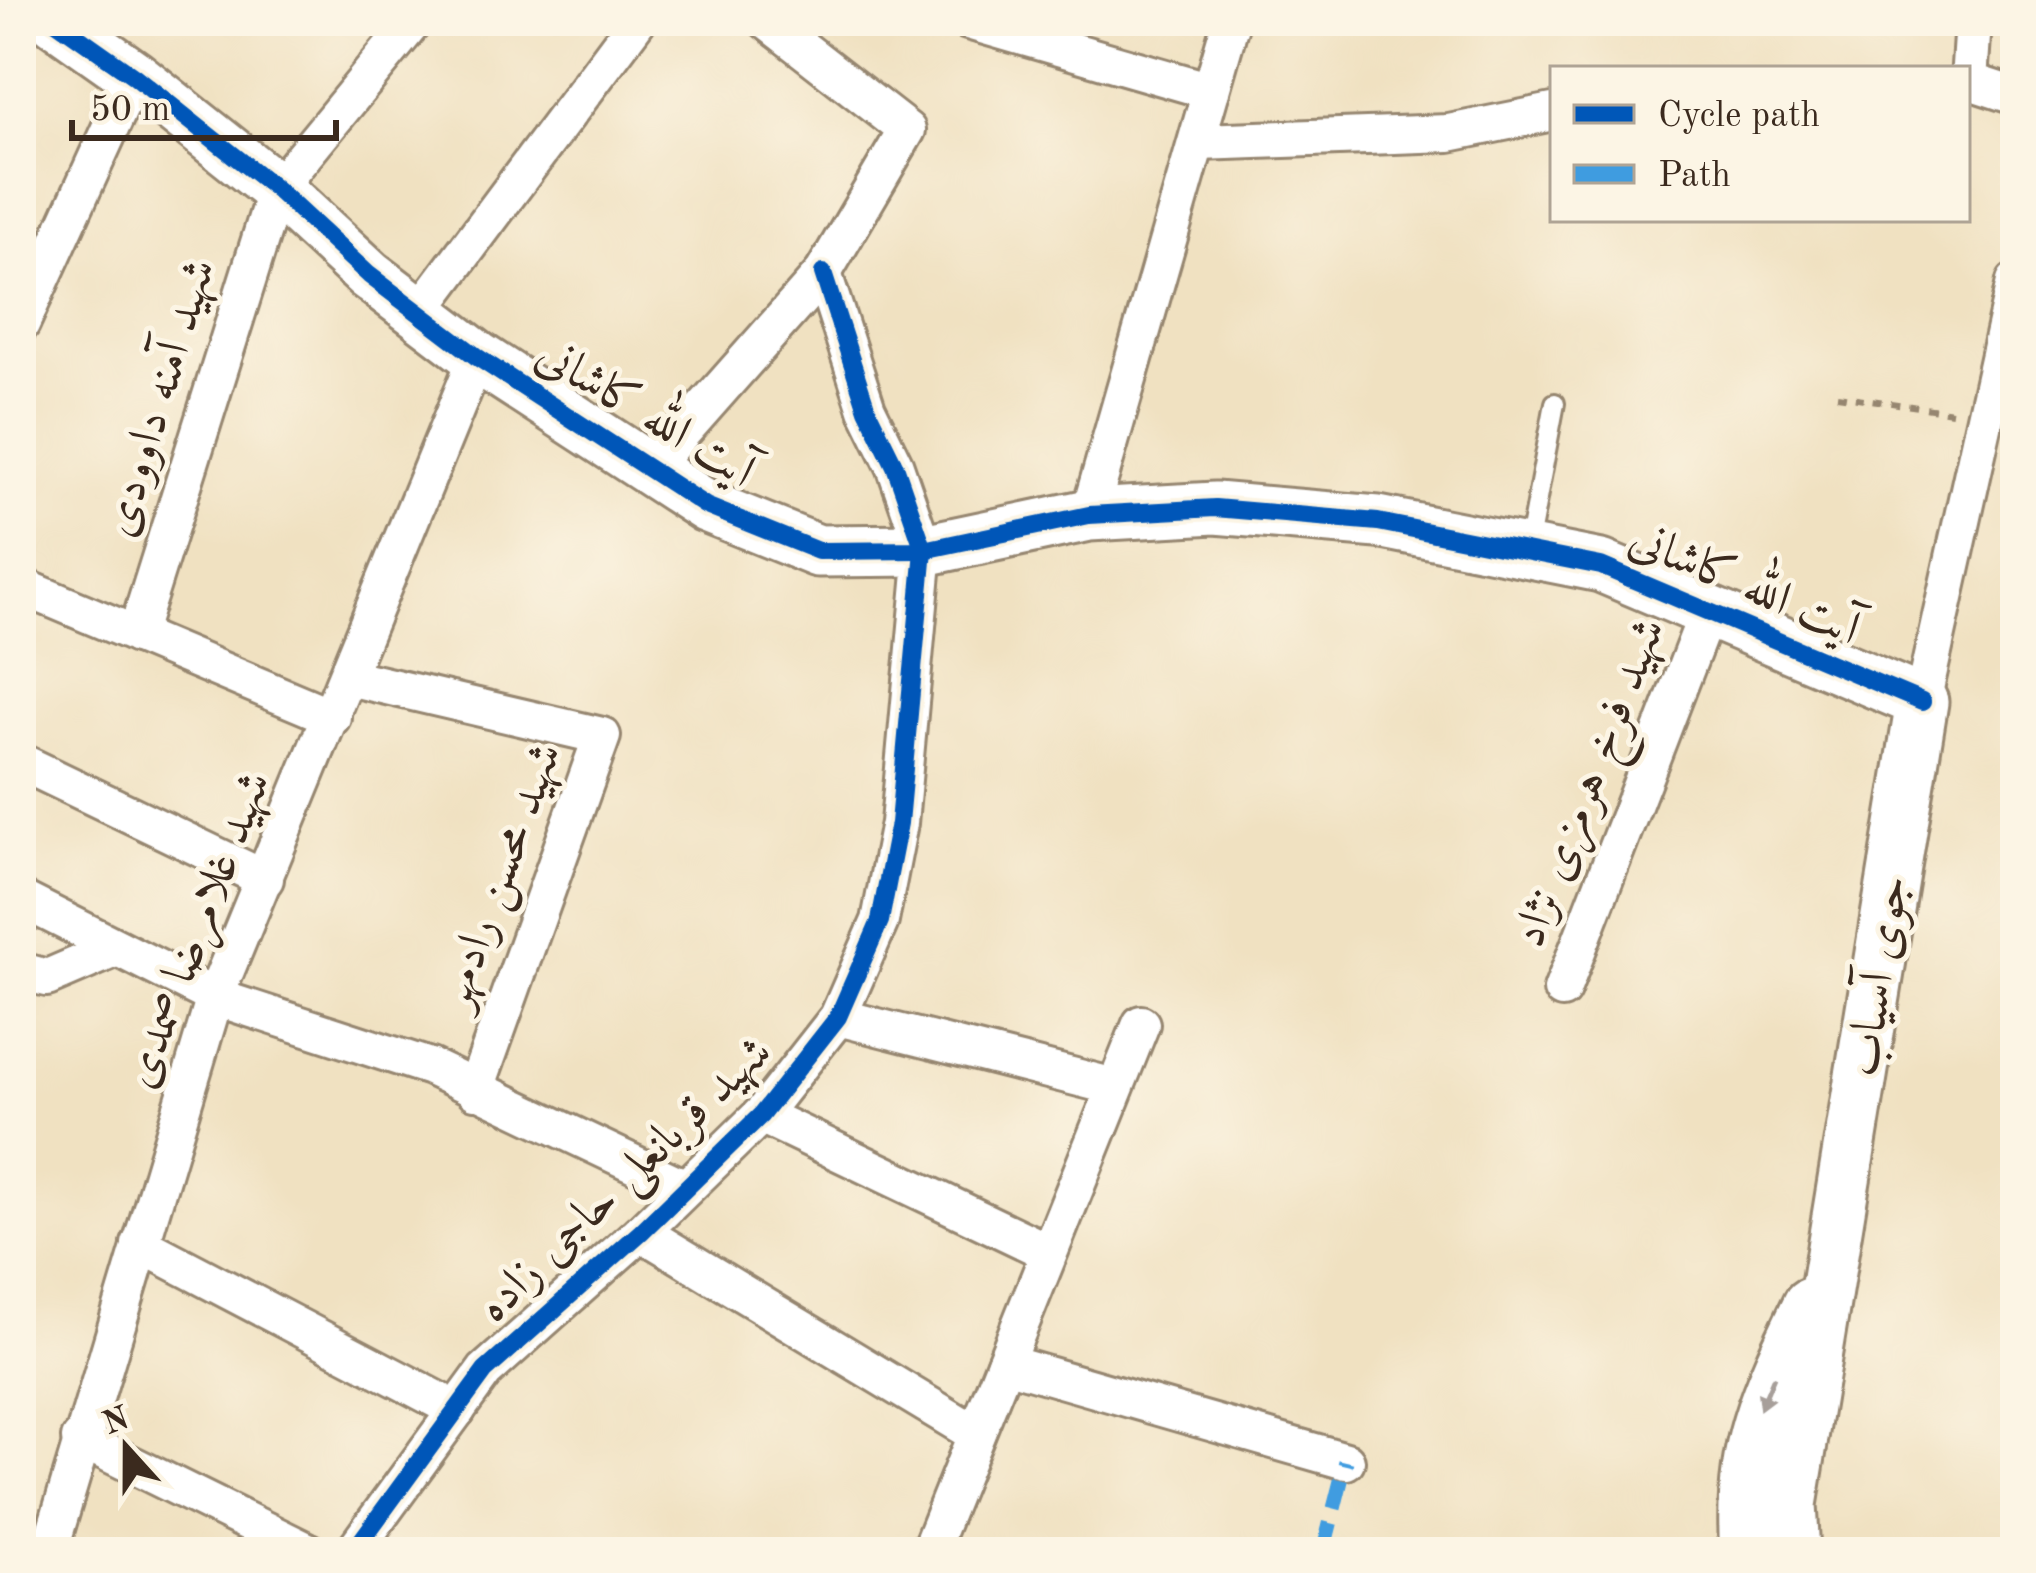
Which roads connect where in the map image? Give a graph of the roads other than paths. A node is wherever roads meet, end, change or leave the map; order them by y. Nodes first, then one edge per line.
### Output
1 (56, 21) edge
2 (414, 21) edge
3 (638, 21) edge
4 (767, 21) edge
5 (968, 21) edge
6 (1231, 21) edge
7 (1973, 21) edge
8 (1969, 66) edge
9 (134, 76) junction
10 (1970, 82) edge
11 (1211, 91) junction
12 (2015, 96) edge
13 (1550, 113) edge
14 (1199, 142) junction
15 (276, 189) junction
16 (823, 273) junction
17 (2015, 282) edge
18 (419, 313) junction
19 (21, 324) edge
20 (477, 357) junction
21 (1555, 403) dead end
22 (648, 472) junction
23 (1089, 515) junction
24 (925, 550) junction
25 (1528, 552) junction
26 (21, 586) edge
27 (1708, 611) junction
28 (136, 635) junction
29 (348, 677) junction
30 (1922, 702) junction
31 (332, 717) junction
32 (21, 761) edge
33 (265, 878) junction
34 (21, 899) edge
35 (117, 948) junction
36 (21, 970) edge
37 (1562, 990) dead end
38 (215, 998) junction
39 (838, 1017) junction
40 (1141, 1024) dead end
41 (1115, 1087) junction
42 (475, 1091) junction
43 (760, 1115) junction
44 (683, 1187) junction
45 (641, 1232) junction
46 (140, 1244) junction
47 (1835, 1250) junction
48 (1048, 1252) junction
49 (1005, 1363) junction
50 (457, 1410) junction
51 (976, 1434) junction
52 (80, 1439) junction
53 (1346, 1461) dead end
54 (49, 1552) edge
55 (309, 1552) edge
56 (353, 1552) edge
57 (929, 1552) edge
58 (1746, 1552) edge
59 (1794, 1552) edge

1 - 9 street, آیت الله کاشانی
2 - 15 street
3 - 18 street
4 - 16 street
5 - 11 street
6 - 11 street
7 - 8 street
9 - 15 street, آیت الله کاشانی
9 - 19 street
10 - 12 street
11 - 14 street
13 - 14 street
14 - 23 street
15 - 18 street, آیت الله کاشانی
15 - 28 street, شهید آمنه داوودی
16 - 22 street
16 - 24 street
17 - 30 street
18 - 20 street, آیت الله کاشانی
20 - 22 street, آیت الله کاشانی
20 - 29 street, شهید غلامرضا صمدی
21 - 25 lane
22 - 24 street, آیت الله کاشانی
23 - 24 street, آیت الله کاشانی
23 - 25 street, آیت الله کاشانی
24 - 39 street, شهید قربانعلی حاجی زاده
25 - 27 street, آیت الله کاشانی
26 - 28 street
27 - 30 street, آیت الله کاشانی
27 - 37 street, شهید فرخ هرمزی نژاد
28 - 31 street
29 - 31 street, شهید غلامرضا صمدی
29 - 42 street, شهید محسن رادمهر
30 - 47 street, جوی آسیاب
31 - 33 street, شهید غلامرضا صمدی
32 - 33 street
33 - 38 street, شهید غلامرضا صمدی
34 - 35 street
35 - 36 street
35 - 38 street
38 - 42 street
38 - 46 street, شهید غلامرضا صمدی
39 - 41 street
39 - 43 street, شهید قربانعلی حاجی زاده
40 - 41 street
41 - 48 street
42 - 44 street
43 - 44 street, شهید قربانعلی حاجی زاده
43 - 48 street
44 - 45 street, شهید قربانعلی حاجی زاده
45 - 50 street, شهید قربانعلی حاجی زاده
45 - 51 street
46 - 50 street
46 - 52 street, شهید غلامرضا صمدی
47 -> 58 street, جوی آسیاب
47 - 59 street, جوی آسیاب
48 - 49 street
49 - 51 street
49 - 53 street
50 - 56 street, شهید قربانعلی حاجی زاده
51 - 57 street
52 - 54 street, شهید غلامرضا صمدی
52 - 55 street

